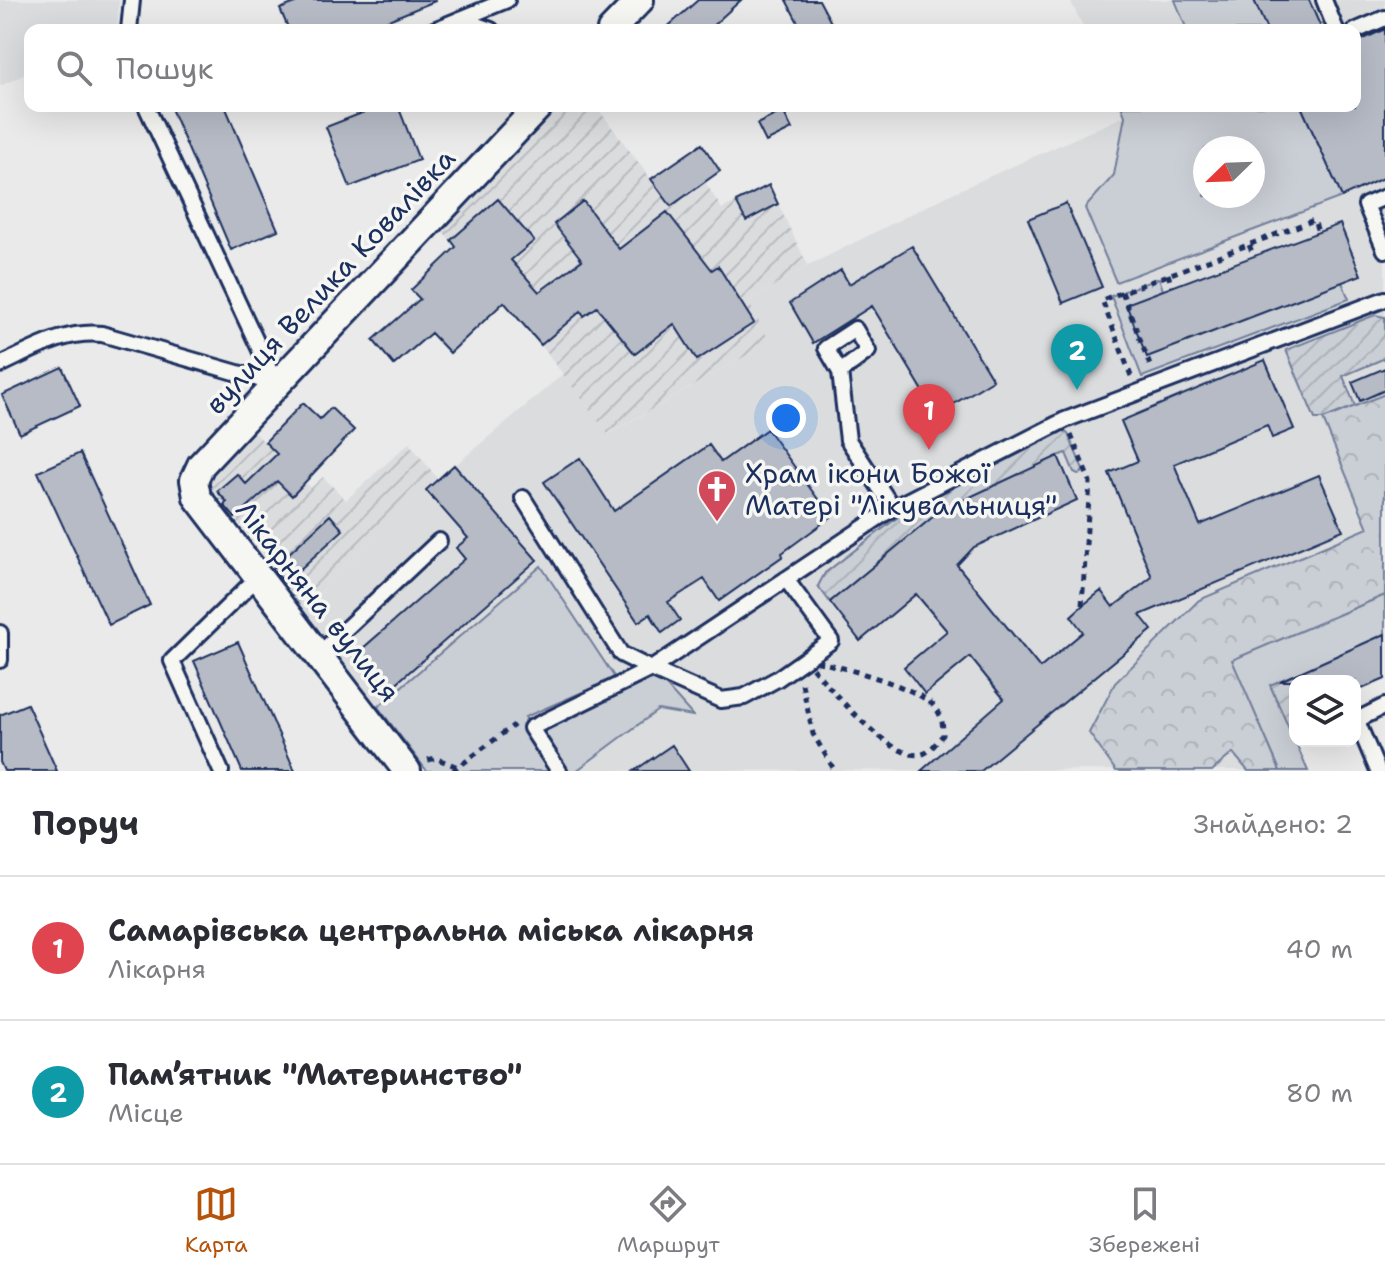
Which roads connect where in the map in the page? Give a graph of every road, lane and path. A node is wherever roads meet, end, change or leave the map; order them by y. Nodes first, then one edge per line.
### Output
1 (132, 0) edge
2 (507, 0) edge
3 (640, 0) edge
4 (1324, 0) edge
5 (1385, 18) edge
6 (460, 19) junction
7 (130, 24) edge
8 (448, 24) edge
9 (474, 24) edge
10 (617, 24) edge
11 (1334, 24) edge
12 (1361, 28) edge
13 (149, 112) edge
14 (533, 112) edge
15 (1385, 197) edge
16 (1318, 232) dead end
17 (1249, 245) junction
18 (1385, 250) edge
19 (1254, 256) dead end
20 (1168, 274) junction
21 (1172, 287) dead end
22 (1122, 292) junction
23 (1385, 299) edge
24 (0, 365) edge
25 (840, 372) dead end
26 (276, 384) junction
27 (1157, 384) junction
28 (1137, 392) junction
29 (1065, 420) junction
30 (201, 465) joint
31 (523, 498) dead end
32 (893, 508) junction
33 (439, 541) dead end
34 (259, 576) junction
35 (786, 579) junction
36 (1082, 606) dead end
37 (0, 633) edge
38 (319, 654) junction
39 (805, 659) junction
40 (0, 660) edge
41 (651, 669) junction
42 (1385, 706) edge
43 (221, 771) edge
44 (407, 771) edge
45 (559, 771) edge
46 (835, 771) edge
47 (1378, 771) edge

1 - 7 lane
2 - 6 lane
3 - 10 street
4 - 11 lane
5 - 12 lane
6 - 8 lane
6 - 9 lane
13 - 26 lane
14 - 26 street, вулиця Велика Ковалівка
15 - 18 lane
16 - 17 path
17 - 19 path
17 - 20 path
20 - 21 path
20 - 22 path
22 - 27 path
22 - 28 path
23 - 27 lane
24 - 26 lane
25 - 32 lane
26 - 30 street, вулиця Велика Ковалівка
27 - 28 lane
28 - 29 lane
29 - 32 lane
29 - 36 path
30 - 34 street, Лікарняна вулиця
31 - 41 lane
32 - 35 lane
33 - 38 lane
34 - 38 street, Лікарняна вулиця
34 - 43 lane
35 - 39 lane
35 - 41 lane
37 - 40 lane
38 - 44 street, Лікарняна вулиця
39 - 39 path
39 - 41 lane
39 - 46 path
41 - 45 lane
42 - 47 lane

